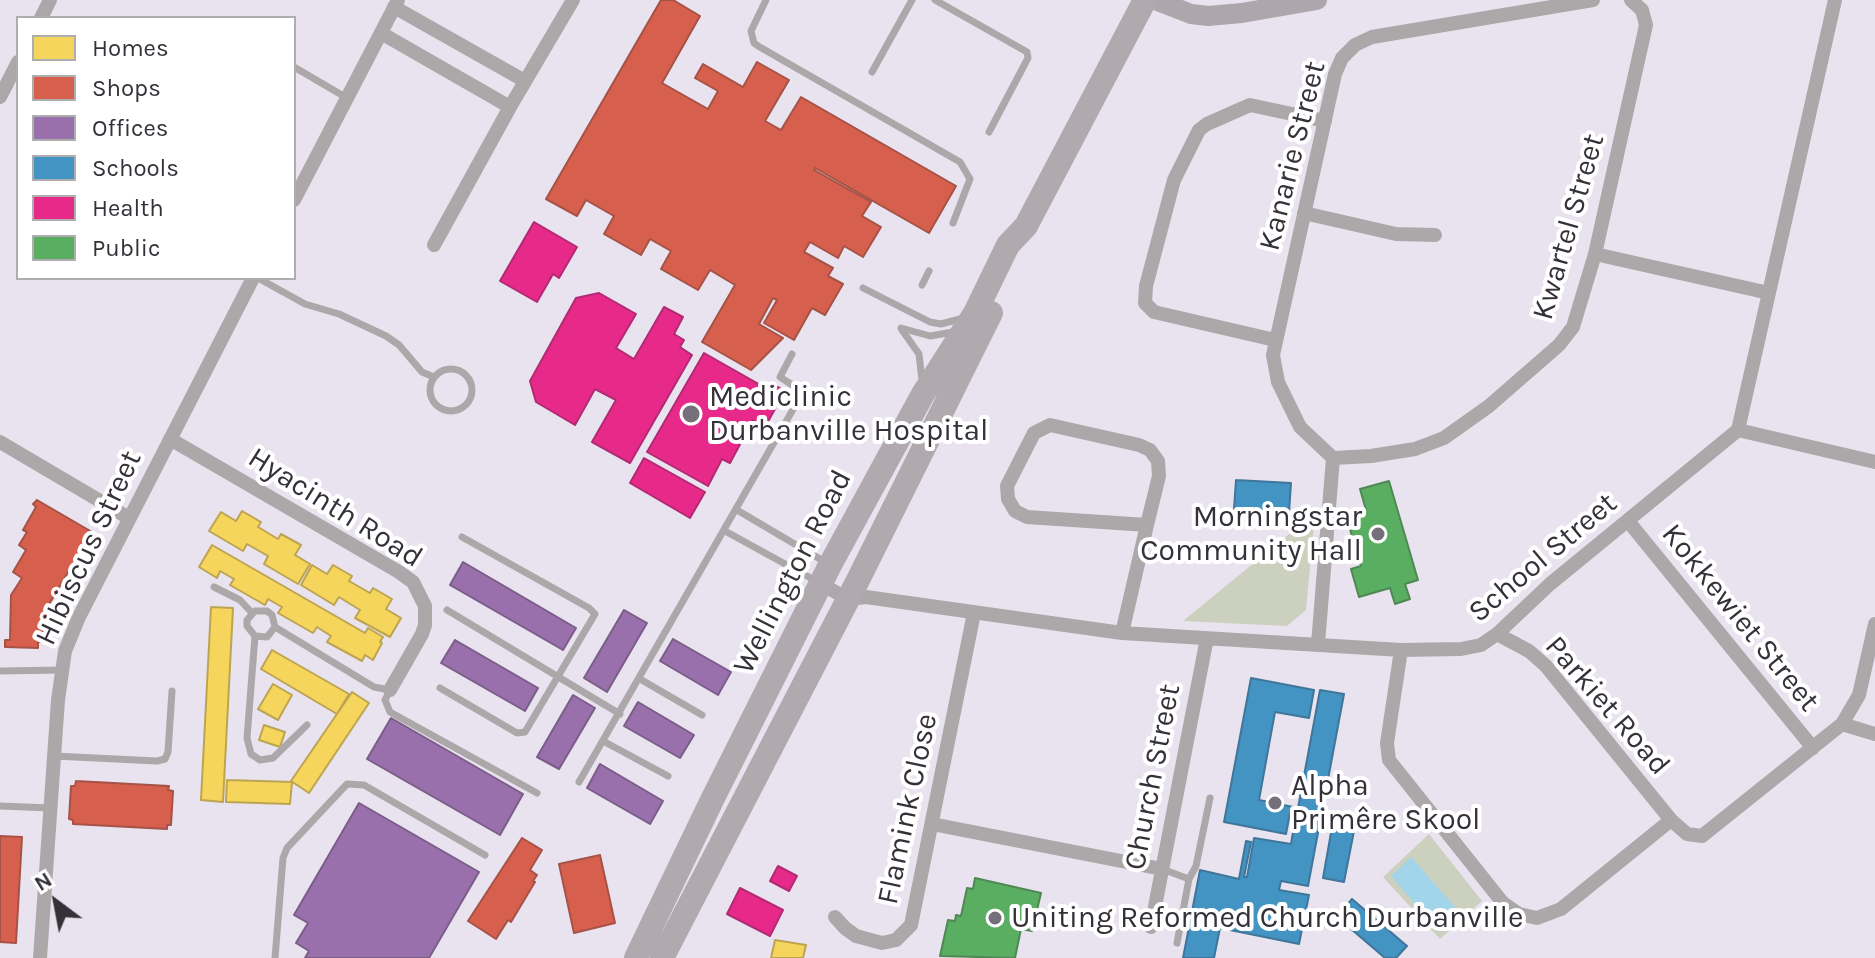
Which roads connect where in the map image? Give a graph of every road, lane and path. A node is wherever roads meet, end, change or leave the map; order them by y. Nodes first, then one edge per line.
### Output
1 (573, 0) edge
2 (766, 0) edge
3 (912, 0) edge
4 (935, 0) edge
5 (1145, 0) edge
6 (1155, 0) edge
7 (1317, 0) edge
8 (1593, 0) edge
9 (1835, 0) edge
10 (391, 2) edge
11 (1637, 5) edge
12 (381, 33) junction
13 (16, 66) edge
14 (296, 68) edge
15 (872, 72) dead end
16 (525, 81) junction
17 (0, 97) edge
18 (347, 98) junction
19 (510, 107) junction
20 (1325, 121) junction
21 (989, 132) dead end
22 (296, 191) edge
23 (1304, 213) junction
24 (953, 223) dead end
25 (1435, 235) dead end
26 (434, 245) dead end
27 (1595, 254) junction
28 (929, 271) dead end
29 (255, 280) edge
30 (260, 280) edge
31 (922, 285) dead end
32 (863, 288) dead end
33 (1769, 293) junction
34 (977, 318) junction
35 (1275, 340) junction
36 (792, 354) dead end
37 (434, 377) junction
38 (923, 394) junction
39 (1738, 430) junction
40 (170, 439) junction
41 (0, 442) edge
42 (1333, 458) junction
43 (1875, 462) edge
44 (737, 510) junction
45 (129, 518) junction
46 (1628, 521) junction
47 (1147, 525) junction
48 (725, 531) junction
49 (462, 537) dead end
50 (826, 574) junction
51 (214, 587) dead end
52 (857, 592) junction
53 (447, 610) dead end
54 (252, 613) junction
55 (974, 613) junction
56 (1875, 624) edge
57 (275, 627) junction
58 (1122, 633) junction
59 (1497, 634) junction
60 (255, 636) junction
61 (1207, 638) junction
62 (1318, 644) junction
63 (1401, 650) junction
64 (61, 670) junction
65 (0, 671) edge
66 (559, 678) junction
67 (640, 679) junction
68 (440, 688) dead end
69 (390, 690) junction
70 (172, 691) dead end
71 (620, 714) junction
72 (702, 715) dead end
73 (1842, 724) junction
74 (307, 725) dead end
75 (1875, 734) edge
76 (603, 741) junction
77 (1813, 748) junction
78 (54, 756) junction
79 (668, 776) dead end
80 (579, 782) dead end
81 (537, 793) dead end
82 (1210, 798) dead end
83 (0, 806) edge
84 (50, 808) junction
85 (1671, 820) junction
86 (932, 824) junction
87 (485, 855) dead end
88 (1162, 869) junction
89 (1189, 879) junction
90 (835, 917) dead end
91 (1151, 927) dead end
92 (676, 931) junction
93 (1177, 943) dead end
94 (40, 958) edge
95 (275, 958) edge
96 (636, 958) edge
97 (662, 958) edge
98 (681, 958) edge

1 - 16 street
2 - 24 lane
3 - 15 lane
4 - 21 lane
5 - 34 main road, Wellington Road
6 - 7 main road
8 - 20 street, Kanarie Street
9 - 33 street
10 - 12 street
10 - 16 street
11 - 27 street, Kwartel Street
12 - 18 street
12 - 19 street
13 - 17 street
14 - 18 lane
16 - 19 street
18 - 22 street
19 - 26 street
20 - 23 street, Kanarie Street
20 - 35 street
23 - 25 street
23 - 35 street, Kanarie Street
27 - 33 street
27 - 42 street, Kwartel Street
28 - 31 lane
29 - 40 street, Hibiscus Street
30 - 37 lane
32 - 34 lane
33 - 39 street
34 - 38 main road, Wellington Road
34 - 38 lane
34 - 52 main road, Wellington Road
35 - 42 street, Kanarie Street
36 - 44 lane
37 - 37 lane
38 - 50 main road, Wellington Road
39 - 43 street
39 - 46 street, School Street
40 - 45 street, Hibiscus Street
40 - 69 street, Hyacinth Road
41 - 45 street
42 - 62 street
44 - 48 lane
44 - 50 lane
45 - 64 street, Hibiscus Street
46 - 59 street, School Street
46 - 77 street, Kokkewiet Street
47 - 47 street
47 - 58 street
48 - 50 lane
48 - 67 lane
49 - 66 lane
50 - 52 street, School Street
50 - 52 street, School Street
50 - 96 main road, Wellington Road
51 - 54 lane
52 - 55 street, School Street
52 - 92 main road, Wellington Road
53 - 66 lane
54 - 57 lane
54 - 60 lane
55 - 58 street, School Street
55 - 86 street, Flamink Close
56 - 73 street
57 - 60 lane
57 - 69 lane
58 - 61 street, School Street
59 - 63 street, School Street
59 - 85 street, Parkiet Road
60 - 74 lane
61 - 62 street, School Street
61 - 88 street, Church Street
62 - 63 street, School Street
63 - 85 street
64 - 65 lane
64 - 78 street, Hibiscus Street
66 - 68 lane
66 - 71 lane
67 - 71 lane
67 - 72 lane
69 - 81 lane
70 - 78 lane
71 - 76 lane
73 - 75 street
73 - 77 street
76 - 79 lane
76 - 80 lane
77 - 85 street
78 - 84 street, Hibiscus Street
82 - 89 lane
83 - 84 lane
84 - 94 street, Hibiscus Street
86 - 88 street
86 - 90 street, Flamink Close
87 - 95 lane
88 - 89 lane
88 - 91 street, Church Street
89 - 93 lane
92 - 97 main road, Wellington Road
92 - 98 main road

